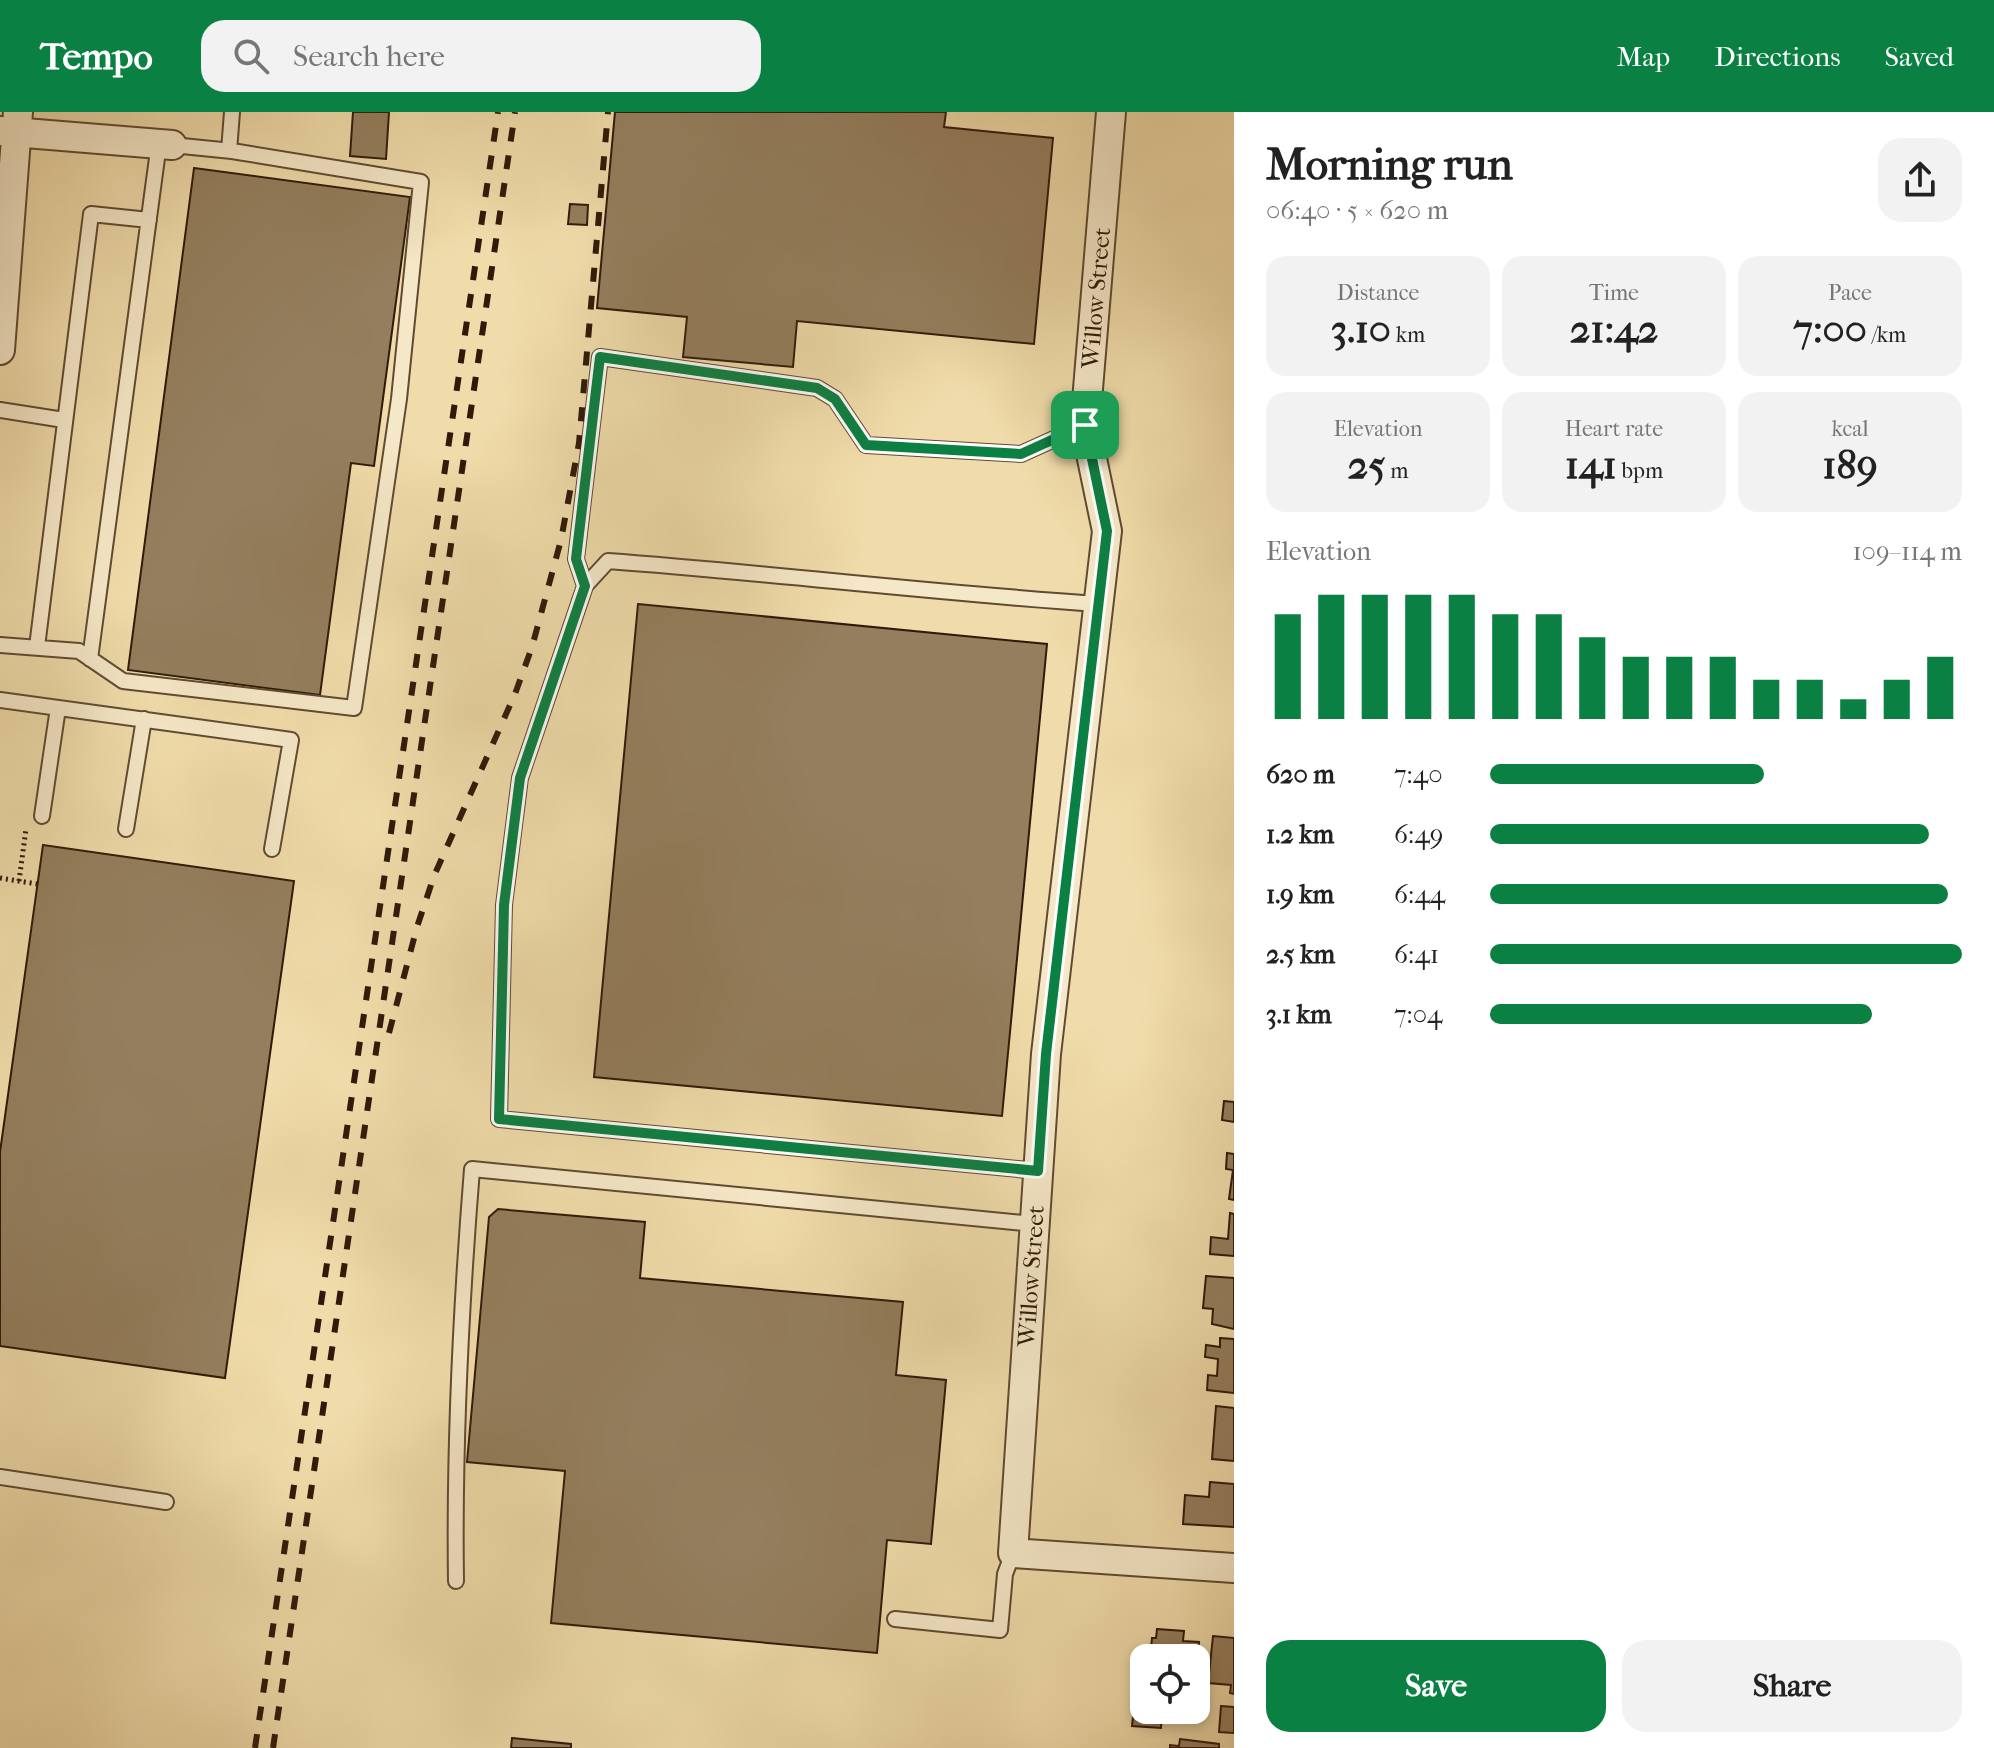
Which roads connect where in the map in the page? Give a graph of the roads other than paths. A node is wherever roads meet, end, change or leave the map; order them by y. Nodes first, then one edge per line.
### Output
1 (232, 112) edge
2 (1111, 112) edge
3 (12, 126) edge
4 (166, 144) junction
5 (229, 151) junction
6 (149, 220) junction
7 (0, 350) edge
8 (0, 410) edge
9 (64, 420) junction
10 (1085, 425) junction
11 (585, 586) junction
12 (1098, 604) junction
13 (0, 645) edge
14 (37, 647) junction
15 (90, 659) junction
16 (0, 700) edge
17 (58, 708) junction
18 (144, 719) junction
19 (42, 816) road end
20 (126, 829) dead end
21 (272, 849) dead end
22 (1038, 1171) junction
23 (1034, 1224) junction
24 (0, 1477) edge
25 (166, 1502) dead end
26 (1013, 1553) junction
27 (1234, 1568) edge
28 (456, 1581) dead end
29 (895, 1619) dead end

1 - 5 lane
2 - 10 street, Willow Street
3 - 4 street
3 - 7 street
4 - 5 lane
4 - 6 lane
5 - 15 lane
6 - 9 lane
6 - 15 lane
8 - 9 lane
9 - 14 lane
10 - 11 lane
10 - 12 street, Willow Street
11 - 12 lane
11 - 22 lane
12 - 22 street, Willow Street
13 - 14 lane
14 - 15 lane
16 - 17 lane
17 - 18 lane
17 - 19 lane
18 - 20 lane
18 - 21 lane
22 - 23 street, Willow Street
23 - 26 street, Willow Street
23 - 28 lane
24 - 25 lane
26 - 27 street
26 - 29 lane

